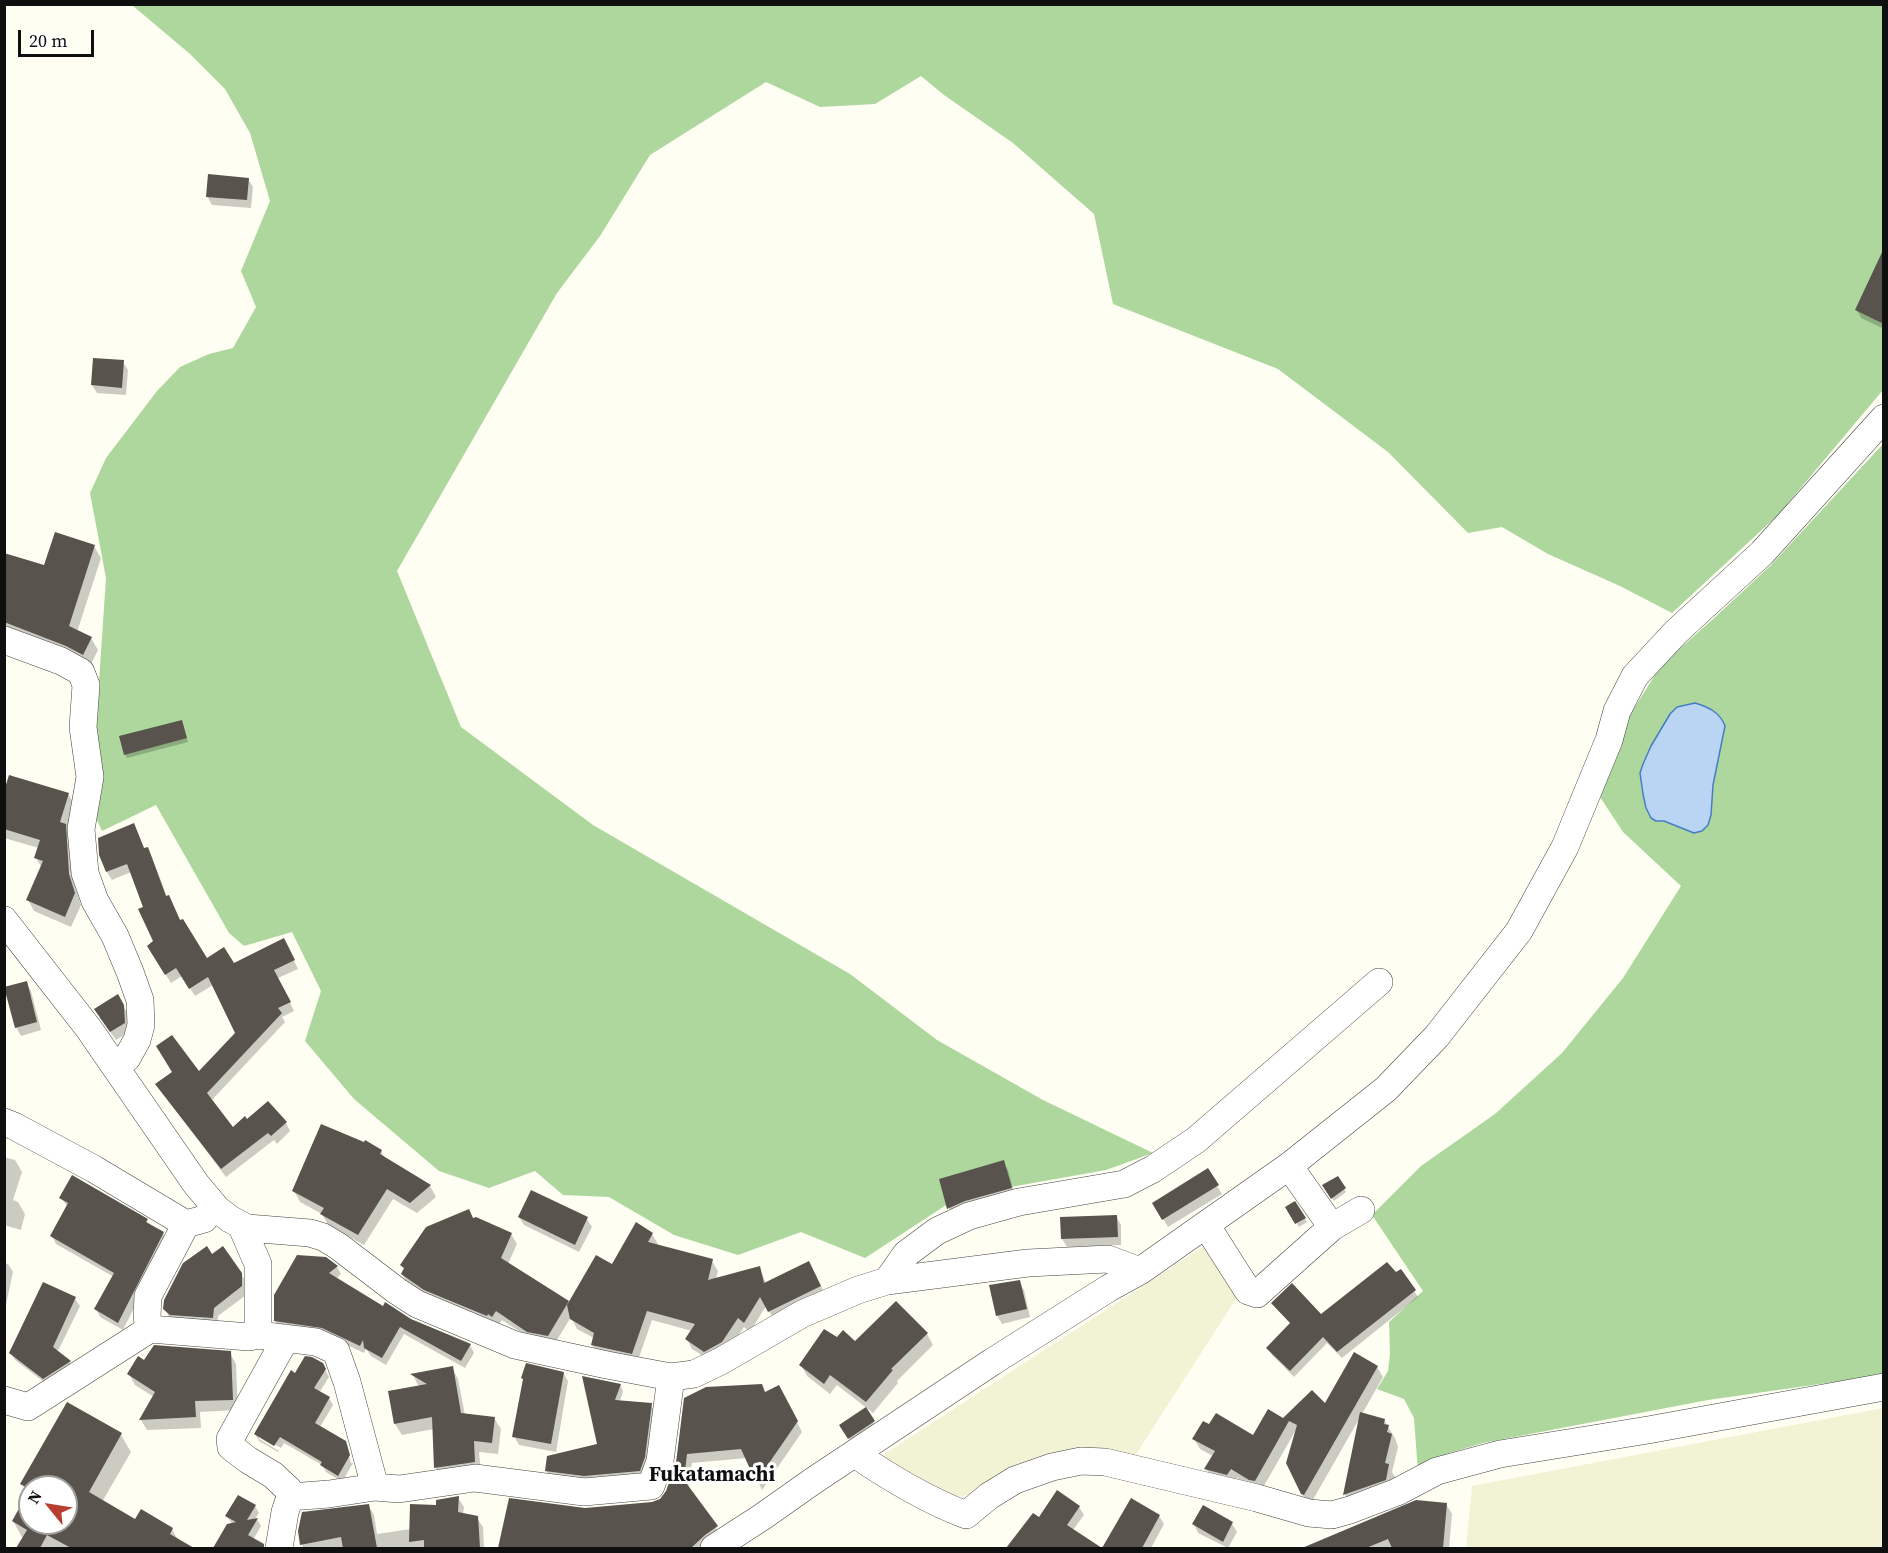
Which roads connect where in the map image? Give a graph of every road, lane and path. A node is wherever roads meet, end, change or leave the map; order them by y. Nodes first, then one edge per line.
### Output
1 (1884, 418) edge
2 (4, 640) edge
3 (4, 920) edge
4 (1379, 982) dead end
5 (116, 1068) junction
6 (4, 1122) edge
7 (1289, 1166) junction
8 (1361, 1210) dead end
9 (233, 1220) junction
10 (186, 1224) junction
11 (1206, 1225) junction
12 (1332, 1227) junction
13 (1140, 1271) junction
14 (887, 1281) junction
15 (150, 1329) junction
16 (258, 1335) junction
17 (286, 1338) junction
18 (671, 1377) junction
19 (1884, 1387) edge
20 (4, 1400) edge
21 (855, 1454) junction
22 (375, 1487) junction
23 (290, 1497) junction
24 (279, 1548) edge
25 (714, 1548) edge

1 - 7 street
2 - 5 street
3 - 5 street
4 - 14 street
5 - 9 street
6 - 10 street
7 - 11 street
7 - 12 street
8 - 12 street
9 - 10 street
9 - 16 street
9 - 18 street
10 - 15 street
11 - 12 street
11 - 13 street
13 - 14 street
13 - 21 street
14 - 18 street
15 - 16 street
15 - 20 street
16 - 17 street
17 - 22 street
17 - 23 street
18 - 22 street
19 - 21 street
21 - 25 street
22 - 23 street
23 - 24 street

